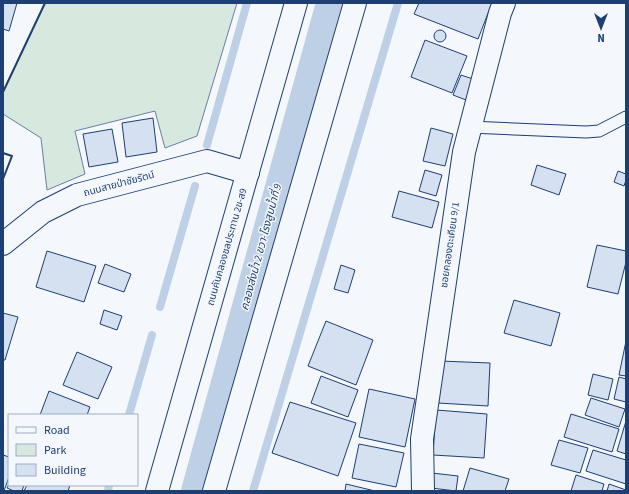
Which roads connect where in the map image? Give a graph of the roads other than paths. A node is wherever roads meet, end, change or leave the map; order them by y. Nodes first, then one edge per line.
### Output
1 (296, 3) edge
2 (355, 3) edge
3 (504, 3) edge
4 (626, 117) edge
5 (470, 127) junction
6 (248, 173) junction
7 (3, 244) edge
8 (157, 491) edge
9 (214, 491) edge
10 (423, 491) edge

1 - 6 street, ถนนคันคลองชลประทาน 2ข-ส9
2 - 9 street
3 - 5 street, ซอยคลองตะเคียน 9/1
4 - 5 lane
5 - 10 street, ซอยคลองตะเคียน 9/1
6 - 7 street, ถนนสายป่าชัยรัตน์
6 - 8 street, ถนนคันคลองชลประทาน 2ข-ส9

